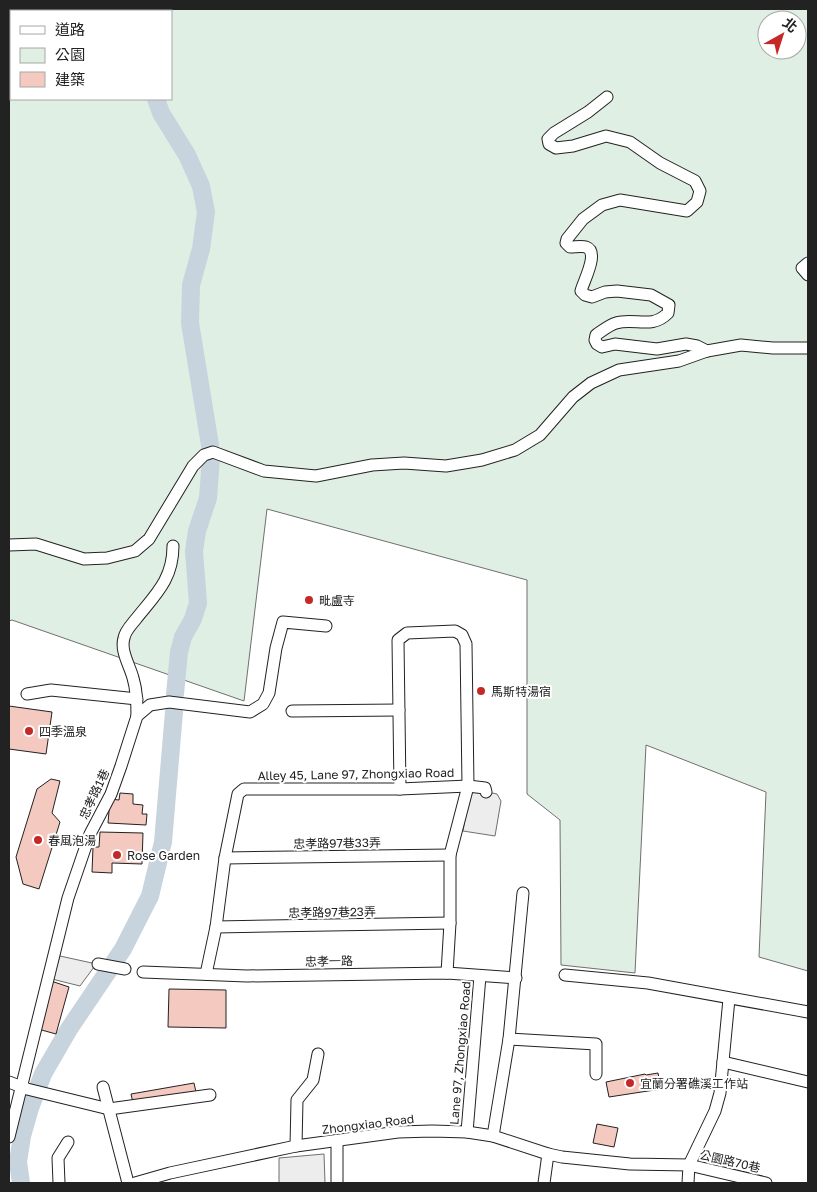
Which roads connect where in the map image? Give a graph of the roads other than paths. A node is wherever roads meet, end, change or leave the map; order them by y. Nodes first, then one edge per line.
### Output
1 (607, 96) dead end
2 (808, 263) edge
3 (808, 275) edge
4 (808, 348) edge
5 (707, 351) junction
6 (9, 545) edge
7 (173, 546) dead end
8 (326, 626) dead end
9 (28, 694) dead end
10 (137, 698) junction
11 (399, 710) junction
12 (292, 711) dead end
13 (136, 716) junction
14 (468, 786) junction
15 (400, 789) junction
16 (486, 792) dead end
17 (450, 855) junction
18 (225, 858) junction
19 (523, 893) dead end
20 (450, 923) junction
21 (216, 927) junction
22 (98, 964) dead end
23 (125, 969) dead end
24 (142, 972) dead end
25 (446, 973) junction
26 (206, 974) junction
27 (565, 975) dead end
28 (480, 976) junction
29 (516, 978) junction
30 (729, 999) junction
31 (808, 1012) edge
32 (509, 1039) junction
33 (318, 1054) dead end
34 (723, 1062) junction
35 (596, 1074) dead end
36 (9, 1082) edge
37 (808, 1082) edge
38 (103, 1087) dead end
39 (24, 1088) junction
40 (210, 1094) dead end
41 (109, 1108) junction
42 (467, 1132) junction
43 (493, 1136) junction
44 (9, 1137) edge
45 (337, 1141) junction
46 (68, 1142) dead end
47 (296, 1146) junction
48 (548, 1154) junction
49 (664, 1165) joint
50 (689, 1165) junction
51 (170, 1178) edge
52 (59, 1183) edge
53 (128, 1183) edge
54 (135, 1183) edge
55 (337, 1183) edge
56 (544, 1183) edge
57 (688, 1183) edge
58 (766, 1183) edge

1 - 5 street
2 - 3 street
4 - 5 street
5 - 6 street
7 - 10 street, 忠孝路1巷
8 - 13 street
9 - 10 street
10 - 13 street, 忠孝路1巷
11 - 12 street
11 - 14 street, Lane 97, Zhongxiao Road
11 - 15 street
13 - 39 street, 忠孝路1巷
14 - 15 street, Alley 45, Lane 97, Zhongxiao Road
14 - 16 street
14 - 17 street, Lane 97, Zhongxiao Road
15 - 18 street, Alley 45, Lane 97, Zhongxiao Road
17 - 18 street, 忠孝路97巷33弄
17 - 20 street, Lane 97, Zhongxiao Road
18 - 21 street
19 - 29 street
20 - 21 street, 忠孝路97巷23弄
20 - 25 street, Lane 97, Zhongxiao Road
21 - 26 street
22 - 23 street
24 - 26 street, 忠孝一路
25 - 26 street, 忠孝一路
25 - 28 street, 忠孝一路
27 - 30 street
28 - 29 street, 忠孝一路
28 - 42 street, Lane 97, Zhongxiao Road
29 - 32 street
30 - 31 street
30 - 34 street
32 - 35 street
32 - 43 street
33 - 47 street
34 - 37 street
34 - 50 street
36 - 39 street
38 - 41 street
39 - 41 street
39 - 44 street, 忠孝路1巷
40 - 41 street
41 - 53 street
42 - 43 street, Zhongxiao Road
42 - 45 street, Zhongxiao Road
43 - 48 street, Zhongxiao Road
45 - 47 street, Zhongxiao Road
45 - 55 street
46 - 52 street
47 - 51 street, Zhongxiao Road
48 - 49 street, Zhongxiao Road
48 - 56 street
49 - 50 street, 公園路70巷
50 - 57 street
50 - 58 street, 公園路70巷
51 - 54 street, Zhongxiao Road

